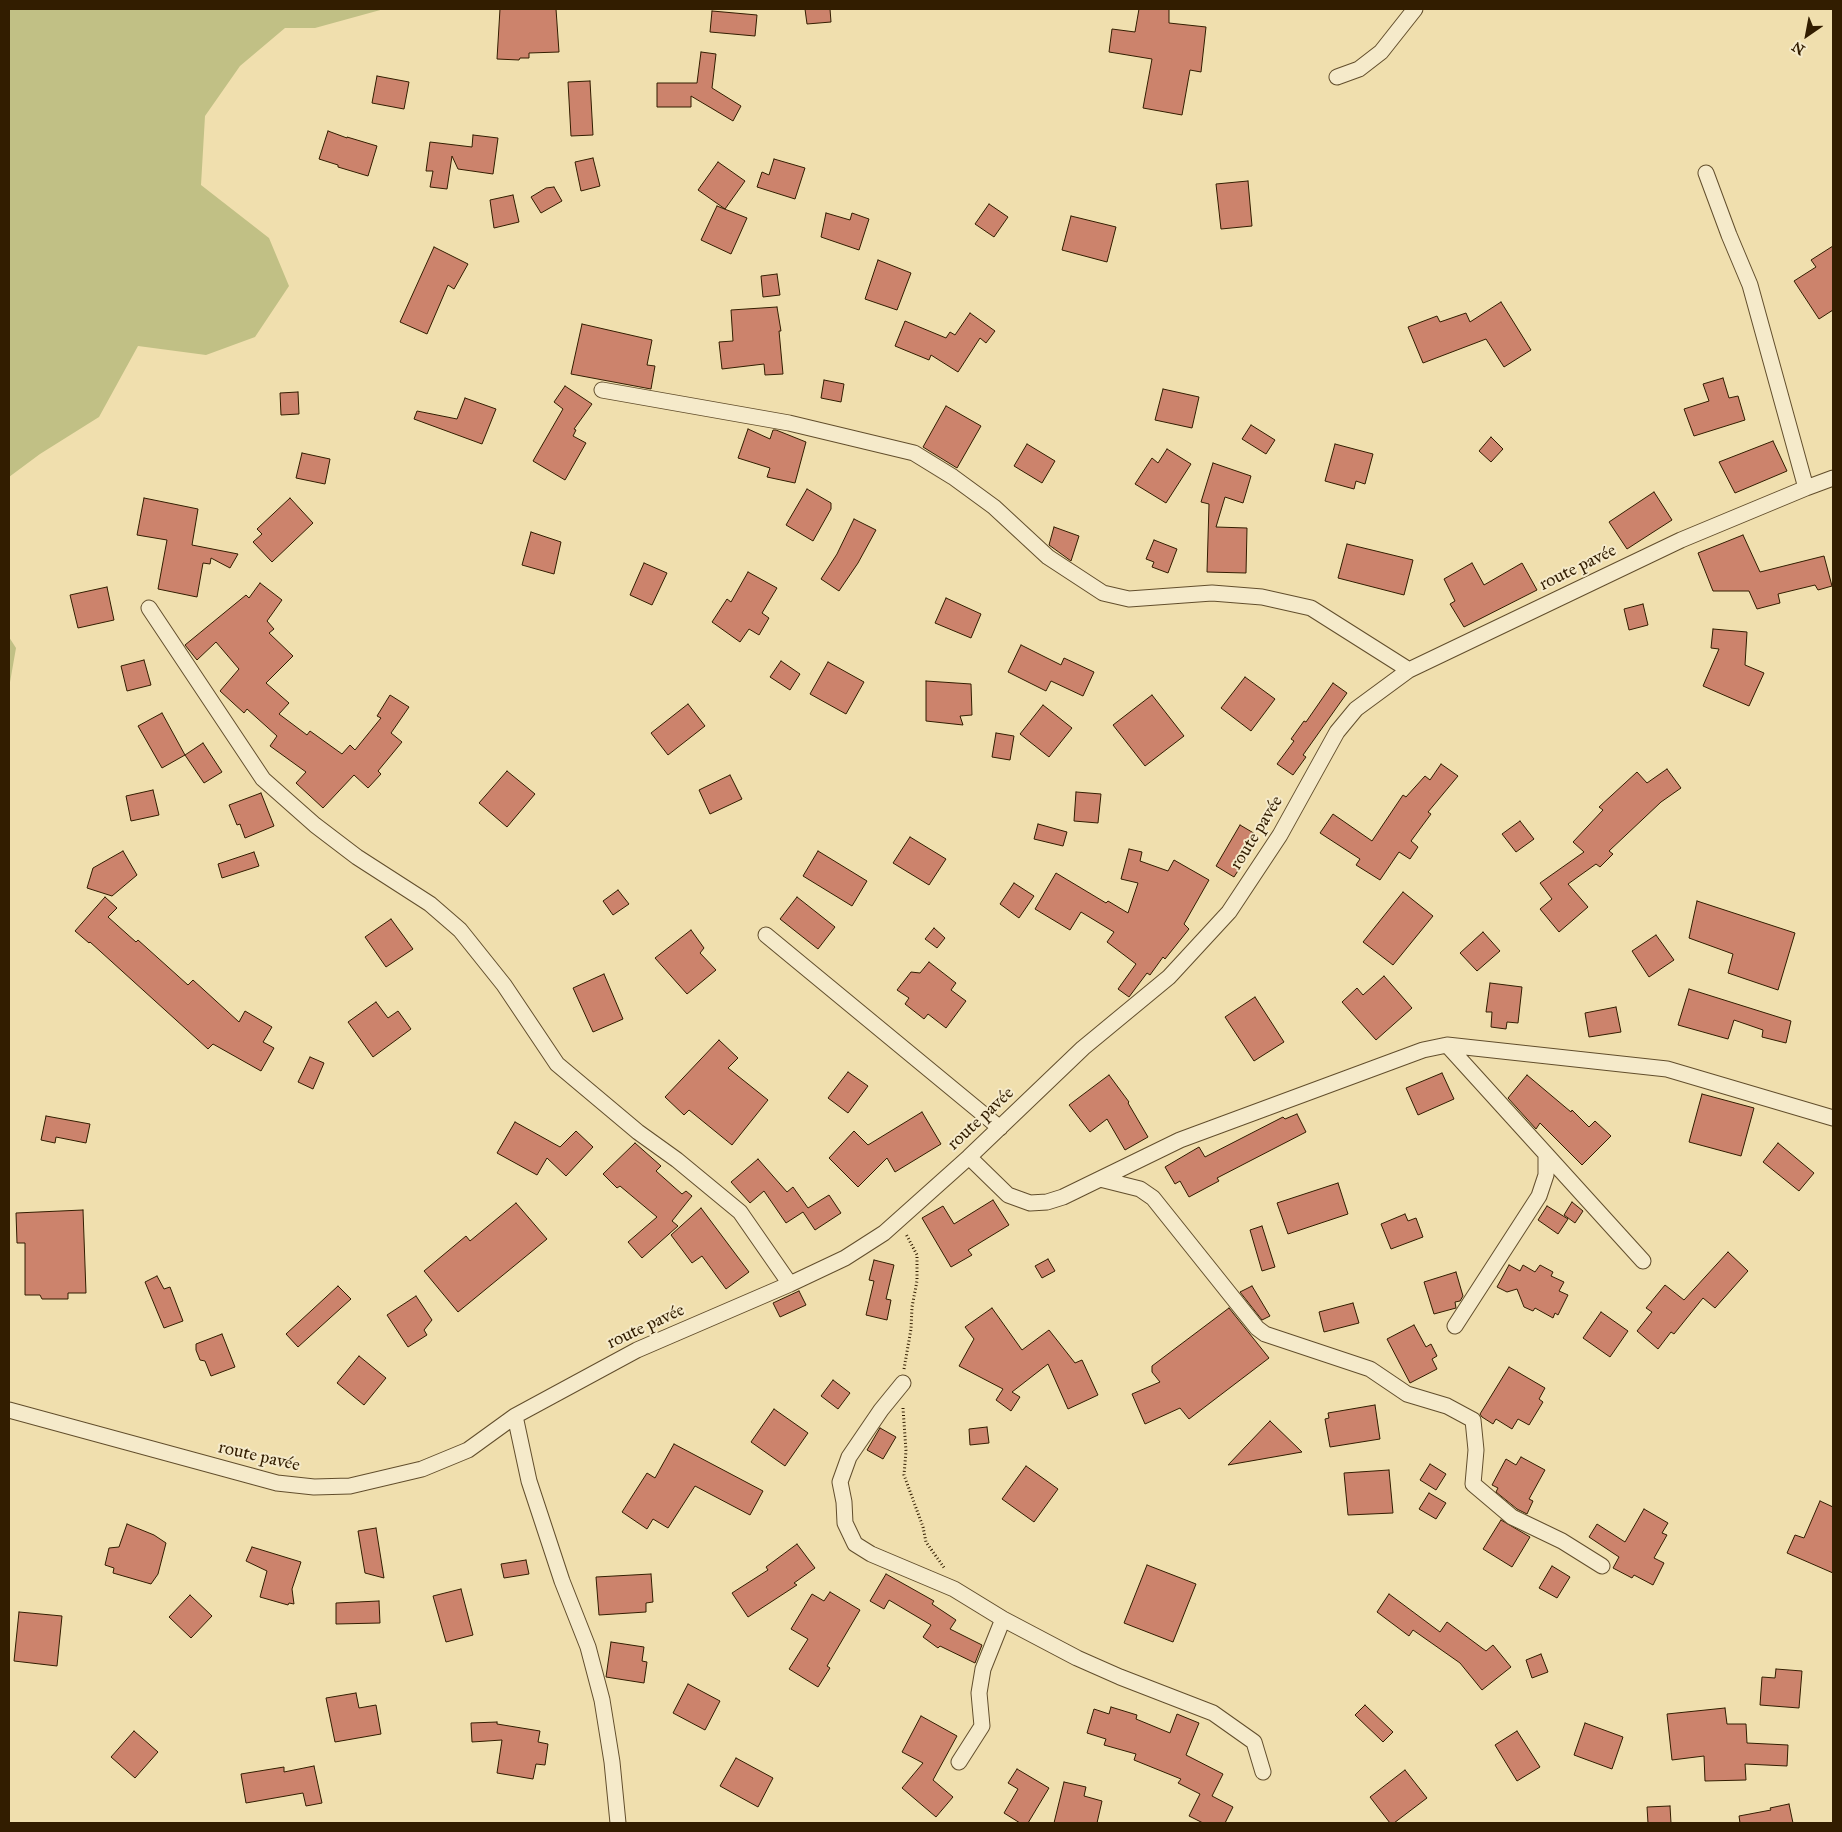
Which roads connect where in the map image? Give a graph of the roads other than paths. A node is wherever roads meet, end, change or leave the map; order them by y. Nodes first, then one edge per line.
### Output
1 (1415, 9) edge
2 (1337, 77) dead end
3 (1706, 173) dead end
4 (602, 390) dead end
5 (1833, 478) edge
6 (1806, 488) junction
7 (149, 608) dead end
8 (1409, 670) junction
9 (766, 935) dead end
10 (1447, 1045) junction
11 (1833, 1118) edge
12 (1000, 1128) junction
13 (1546, 1154) junction
14 (969, 1157) junction
15 (1100, 1179) junction
16 (1643, 1261) dead end
17 (790, 1284) junction
18 (1455, 1326) dead end
19 (903, 1384) road end
20 (9, 1410) edge
21 (515, 1416) junction
22 (1602, 1566) dead end
23 (1003, 1619) junction
24 (959, 1762) dead end
25 (1263, 1772) dead end
26 (618, 1823) edge

1 - 2 street
3 - 6 street
4 - 8 street
5 - 6 street, route pavée
6 - 8 street, route pavée
7 - 17 street
8 - 12 street, route pavée
9 - 12 street
10 - 11 street
10 - 13 street
10 - 15 street
12 - 14 street, route pavée
13 - 16 street
13 - 18 street
14 - 15 street
14 - 17 street, route pavée
15 - 22 street
17 - 21 street, route pavée
19 - 23 street
20 - 21 street, route pavée
21 - 26 street
23 - 24 street
23 - 25 street

